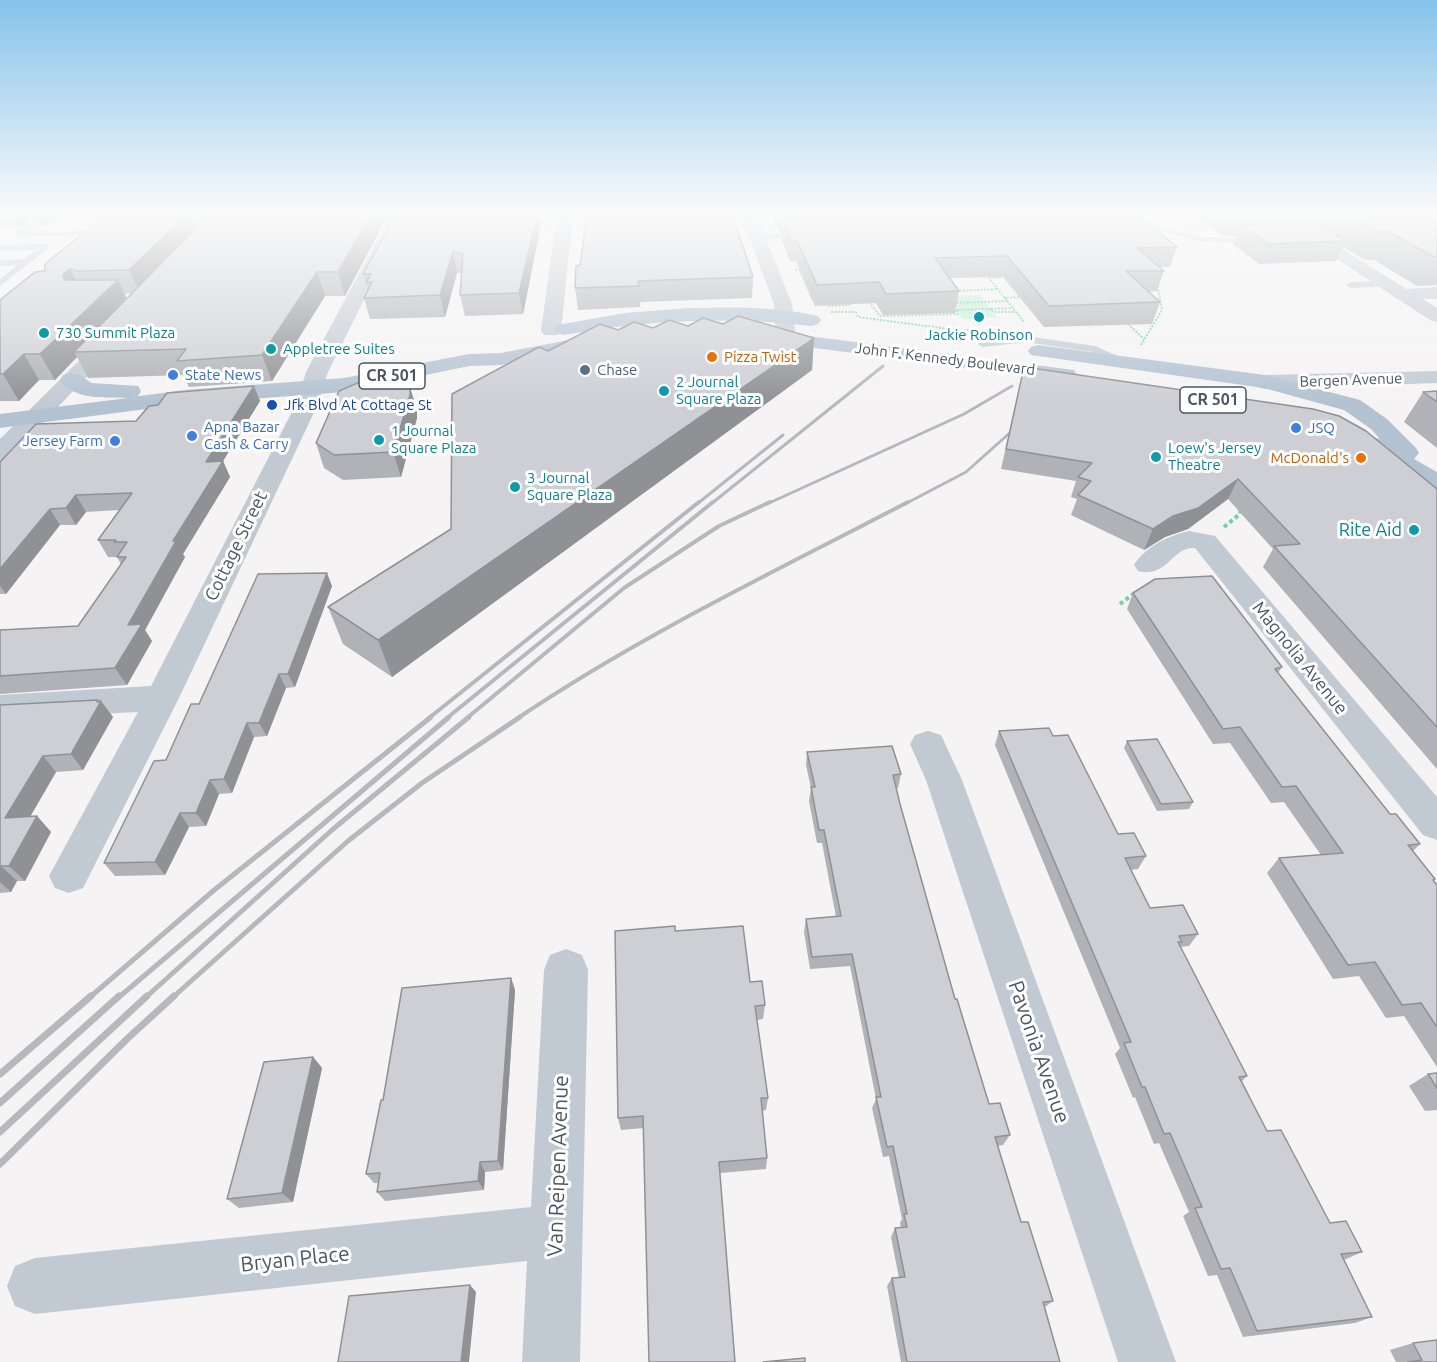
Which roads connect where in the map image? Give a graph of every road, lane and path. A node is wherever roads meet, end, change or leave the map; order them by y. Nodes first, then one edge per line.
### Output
1 (366, 278) edge
2 (557, 278) edge
3 (773, 278) edge
4 (803, 278) edge
5 (994, 278) edge
6 (1373, 278) edge
7 (1157, 280) edge
8 (1351, 285) dead end
9 (998, 289) junction
10 (1394, 289) junction
11 (953, 291) edge
12 (1150, 292) edge
13 (1159, 292) junction
14 (1437, 293) edge
15 (848, 295) edge
16 (1019, 297) edge
17 (1007, 299) junction
18 (861, 302) edge
19 (851, 303) junction
20 (815, 307) edge
21 (1013, 308) junction
22 (991, 309) junction
23 (856, 312) junction
24 (1016, 312) junction
25 (827, 313) junction
26 (957, 314) junction
27 (785, 316) junction
28 (1437, 316) edge
29 (1023, 320) dead end
30 (126, 323) edge
31 (1128, 324) edge
32 (1154, 324) edge
33 (551, 331) junction
34 (677, 334) edge
35 (747, 336) edge
36 (931, 338) dead end
37 (973, 338) joint
38 (786, 339) junction
39 (1144, 339) dead end
40 (580, 343) junction
41 (470, 360) junction
42 (1437, 377) edge
43 (71, 380) junction
44 (1265, 382) junction
45 (314, 387) junction
46 (174, 398) junction
47 (1379, 402) dead end
48 (1348, 416) junction
49 (34, 417) junction
50 (0, 421) edge
51 (0, 453) edge
52 (1437, 483) edge
53 (1242, 504) edge
54 (1205, 542) junction
55 (1148, 564) dead end
56 (162, 698) junction
57 (0, 707) edge
58 (928, 744) dead end
59 (1437, 824) edge
60 (69, 876) dead end
61 (566, 970) dead end
62 (556, 1232) junction
63 (35, 1286) dead end
64 (551, 1362) edge
65 (1147, 1362) edge

1 - 45 street, Cottage Street
2 - 33 street
3 - 27 street
4 - 20 path
5 - 9 path
6 - 10 street
7 - 13 path
8 - 10 lane
9 - 11 path
9 - 17 path
10 - 14 street
10 - 28 street
12 - 13 path
13 - 32 path
15 - 19 path
16 - 17 path
17 - 21 path
17 - 26 path
18 - 26 path
19 - 23 path
19 - 25 path
21 - 22 path
21 - 24 path
22 - 24 path
22 - 26 path
23 - 25 path
23 - 37 path
24 - 29 path
25 - 27 main road, CR 501
27 - 33 main road, CR 501
27 - 38 street
27 - 40 main road
30 - 43 main road
31 - 39 path
33 - 41 main road, CR 501
34 - 40 main road, CR 501
35 - 38 main road, John F. Kennedy Boulevard
36 - 38 main road
37 - 44 main road, John F. Kennedy Boulevard / CR 501
38 - 48 main road, John F. Kennedy Boulevard
40 - 41 main road, CR 501
41 - 45 main road, CR 501
42 - 44 street, Bergen Avenue
43 - 46 main road
43 - 49 main road
44 - 48 main road, John F. Kennedy Boulevard / CR 501
45 - 46 main road, CR 501
45 - 56 street, Cottage Street
46 - 49 main road, CR 501
47 - 48 street, Bergen Avenue
48 - 52 main road, John F. Kennedy Boulevard / CR 501
49 - 50 main road, CR 501
49 - 51 main road
53 - 54 path
54 - 55 street
54 - 59 street, Magnolia Avenue
56 - 57 street
56 - 60 street, Cottage Street
58 - 65 street, Pavonia Avenue
61 - 62 street, Van Reipen Avenue
62 - 63 street, Bryan Place
62 - 64 street, Van Reipen Avenue

